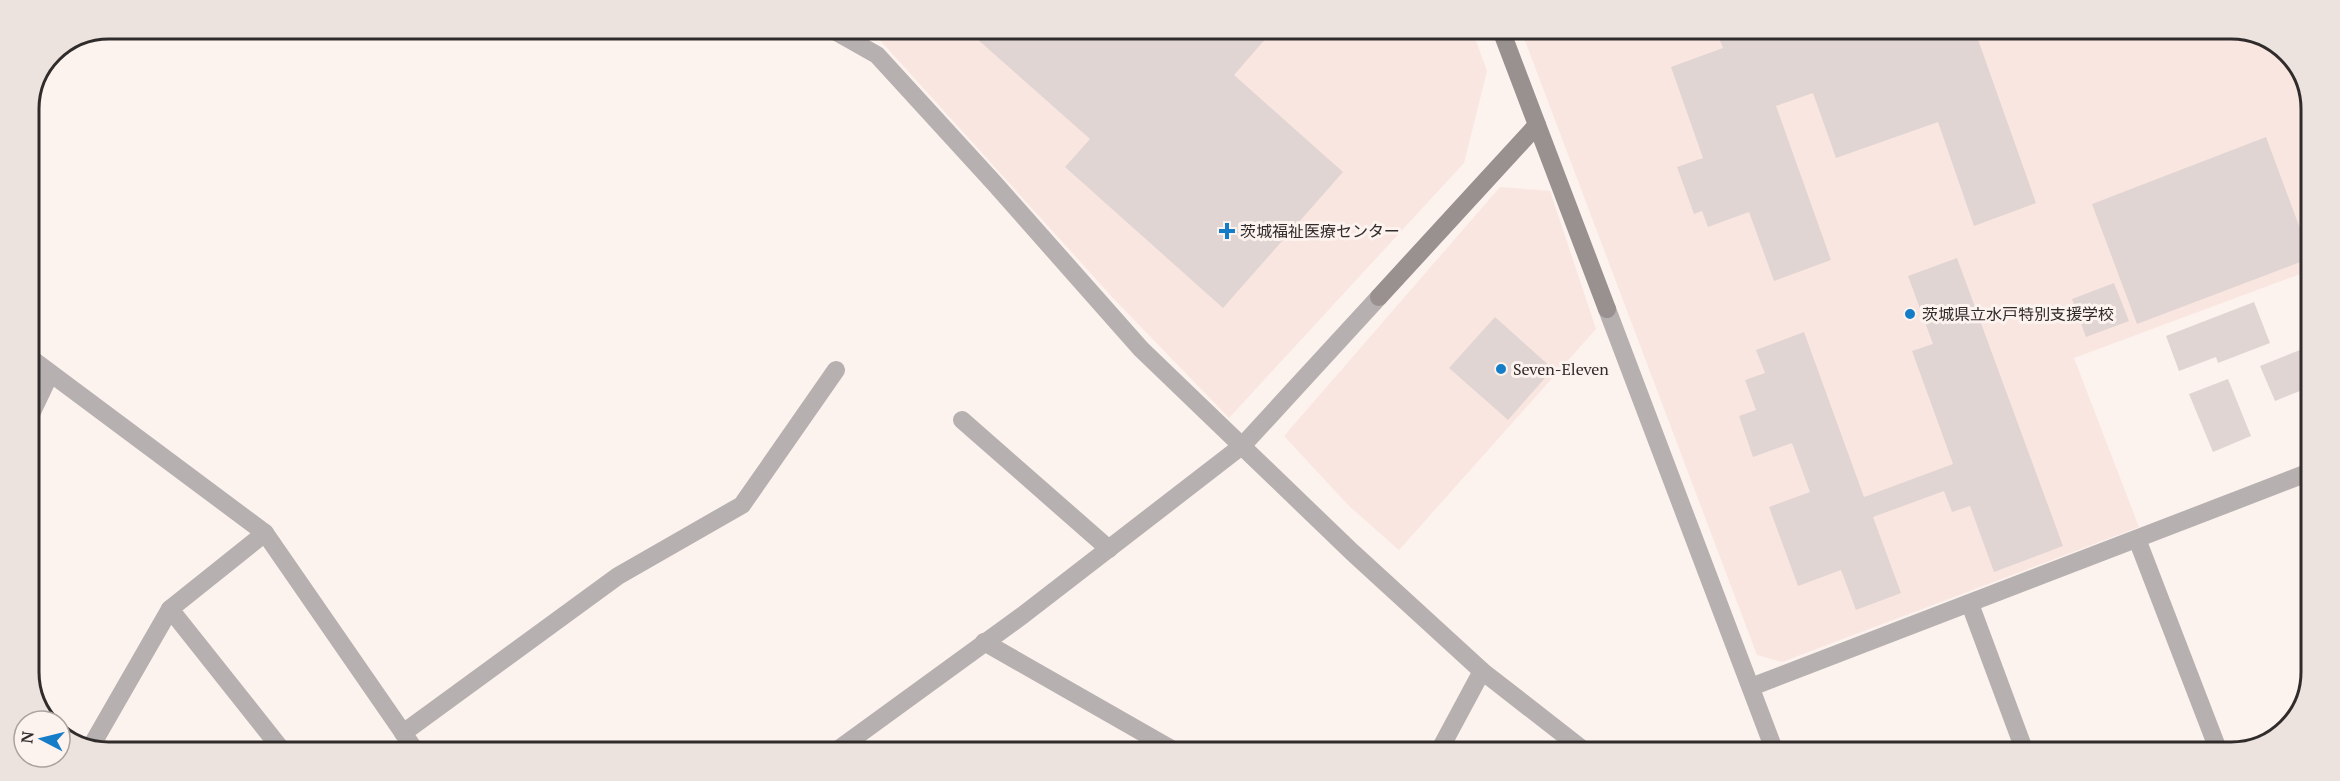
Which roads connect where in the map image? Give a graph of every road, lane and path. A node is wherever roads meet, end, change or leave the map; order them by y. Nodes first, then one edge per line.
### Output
1 (849, 39) edge
2 (1504, 39) edge
3 (1537, 124) junction
4 (39, 365) edge
5 (836, 370) dead end
6 (51, 374) junction
7 (39, 398) edge
8 (962, 420) dead end
9 (1243, 445) junction
10 (2301, 475) edge
11 (265, 533) junction
12 (2137, 539) junction
13 (1109, 549) junction
14 (1970, 604) junction
15 (170, 609) junction
16 (984, 642) junction
17 (1482, 671) junction
18 (1751, 687) junction
19 (403, 733) junction
20 (94, 740) edge
21 (276, 742) edge
22 (409, 742) edge
23 (848, 742) edge
24 (1159, 742) edge
25 (1444, 742) edge
26 (1573, 742) edge
27 (1771, 742) edge
28 (2021, 742) edge
29 (2214, 742) edge

1 - 9 street
2 - 3 street
3 - 9 street
3 - 18 street
4 - 6 street
5 - 19 street
6 - 7 street
6 - 11 street
8 - 13 street
9 - 13 street
9 - 17 street
10 - 12 street
11 - 15 street
11 - 19 street
12 - 14 street
12 - 29 street
13 - 16 street
14 - 18 street
14 - 28 street
15 - 20 street
15 - 21 street
16 - 23 street
16 - 24 street
17 - 25 street
17 - 26 street
18 - 27 street
19 - 22 street

